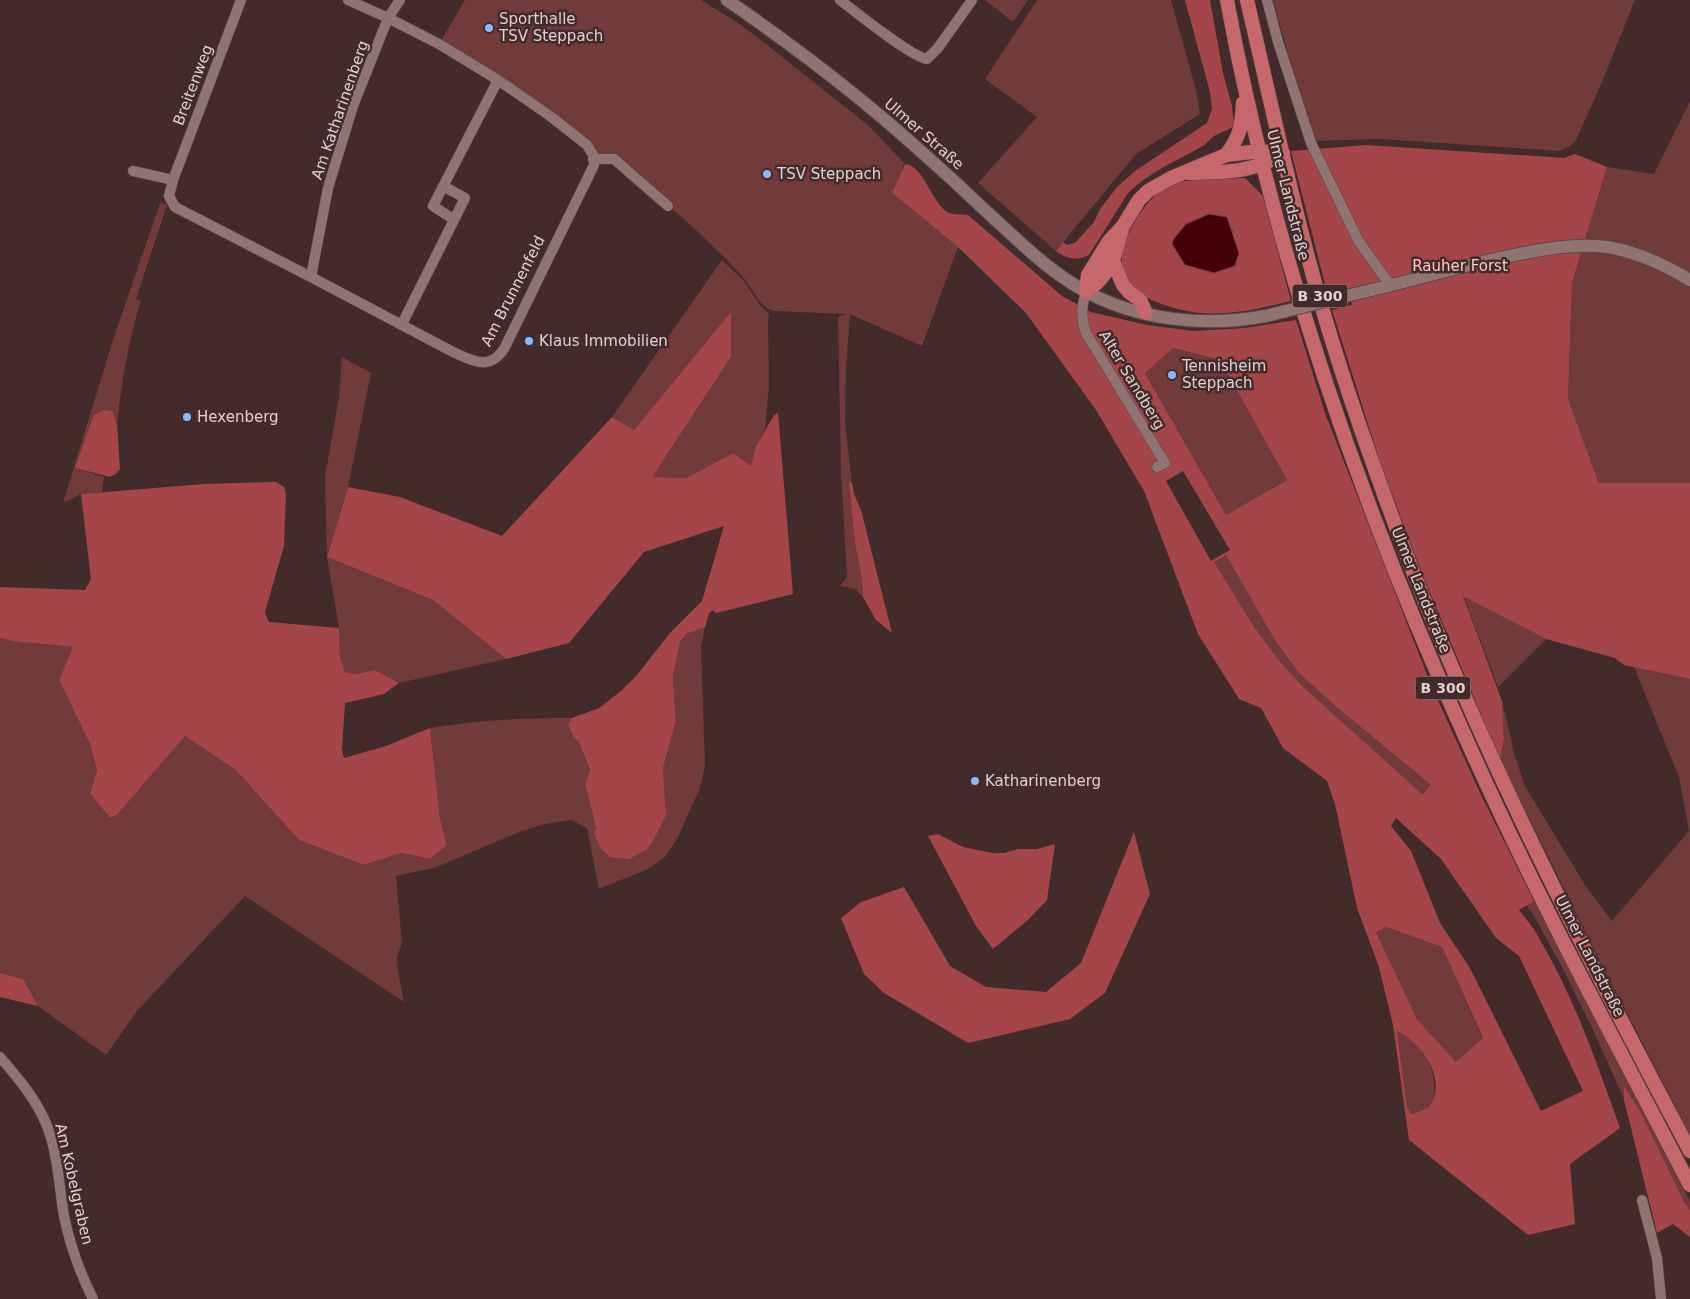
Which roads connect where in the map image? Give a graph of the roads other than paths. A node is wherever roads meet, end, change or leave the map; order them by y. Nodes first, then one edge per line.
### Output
1 (241, 0) edge
2 (348, 0) edge
3 (400, 0) edge
4 (727, 0) edge
5 (840, 0) edge
6 (972, 0) edge
7 (1227, 0) edge
8 (1247, 0) edge
9 (1267, 0) edge
10 (388, 18) junction
11 (498, 80) junction
12 (1243, 80) junction
13 (1283, 154) junction
14 (1226, 155) junction
15 (1261, 158) junction
16 (593, 159) junction
17 (133, 170) dead end
18 (1183, 173) junction
19 (173, 180) junction
20 (443, 186) junction
21 (668, 206) dead end
22 (453, 219) junction
23 (1122, 226) junction
24 (1113, 261) junction
25 (311, 277) junction
26 (1690, 280) edge
27 (1390, 286) junction
28 (1085, 297) junction
29 (1146, 313) junction
30 (402, 324) junction
31 (1157, 468) dead end
32 (0, 1057) edge
33 (1690, 1151) edge
34 (1690, 1185) edge
35 (1642, 1200) dead end
36 (93, 1299) edge
37 (1661, 1299) edge

1 - 19 street, Breitenweg
2 - 10 street
3 - 10 street, Am Katharinenberg
4 - 28 street, Ulmer Straße
5 - 6 street
7 - 12 main road, Ulmer Landstraße / B 300
8 - 13 main road, Ulmer Landstraße / B 300
9 - 27 street
10 - 11 street
10 - 25 street, Am Katharinenberg
11 - 16 street
11 - 20 street
12 - 14 main road
12 - 15 main road, Ulmer Landstraße / B 300
13 - 15 main road
13 - 33 main road, Ulmer Landstraße / B 300
14 - 15 main road
14 - 18 main road
15 - 18 main road
15 - 34 main road, Ulmer Landstraße / B 300
16 - 21 street
16 - 30 street, Am Brunnenfeld
17 - 19 street
18 - 23 main road
19 - 25 street, Breitenweg
20 - 22 street
20 - 22 street
22 - 30 street
23 - 24 main road
23 - 28 main road
24 - 28 main road
24 - 29 main road
25 - 30 street, Am Brunnenfeld
26 - 27 street, Ulmer Straße
27 - 29 street, Ulmer Straße, bridge
28 - 29 street, Ulmer Straße
28 - 31 street, Alter Sandberg
32 - 36 street, Am Kobelgraben
35 - 37 street

